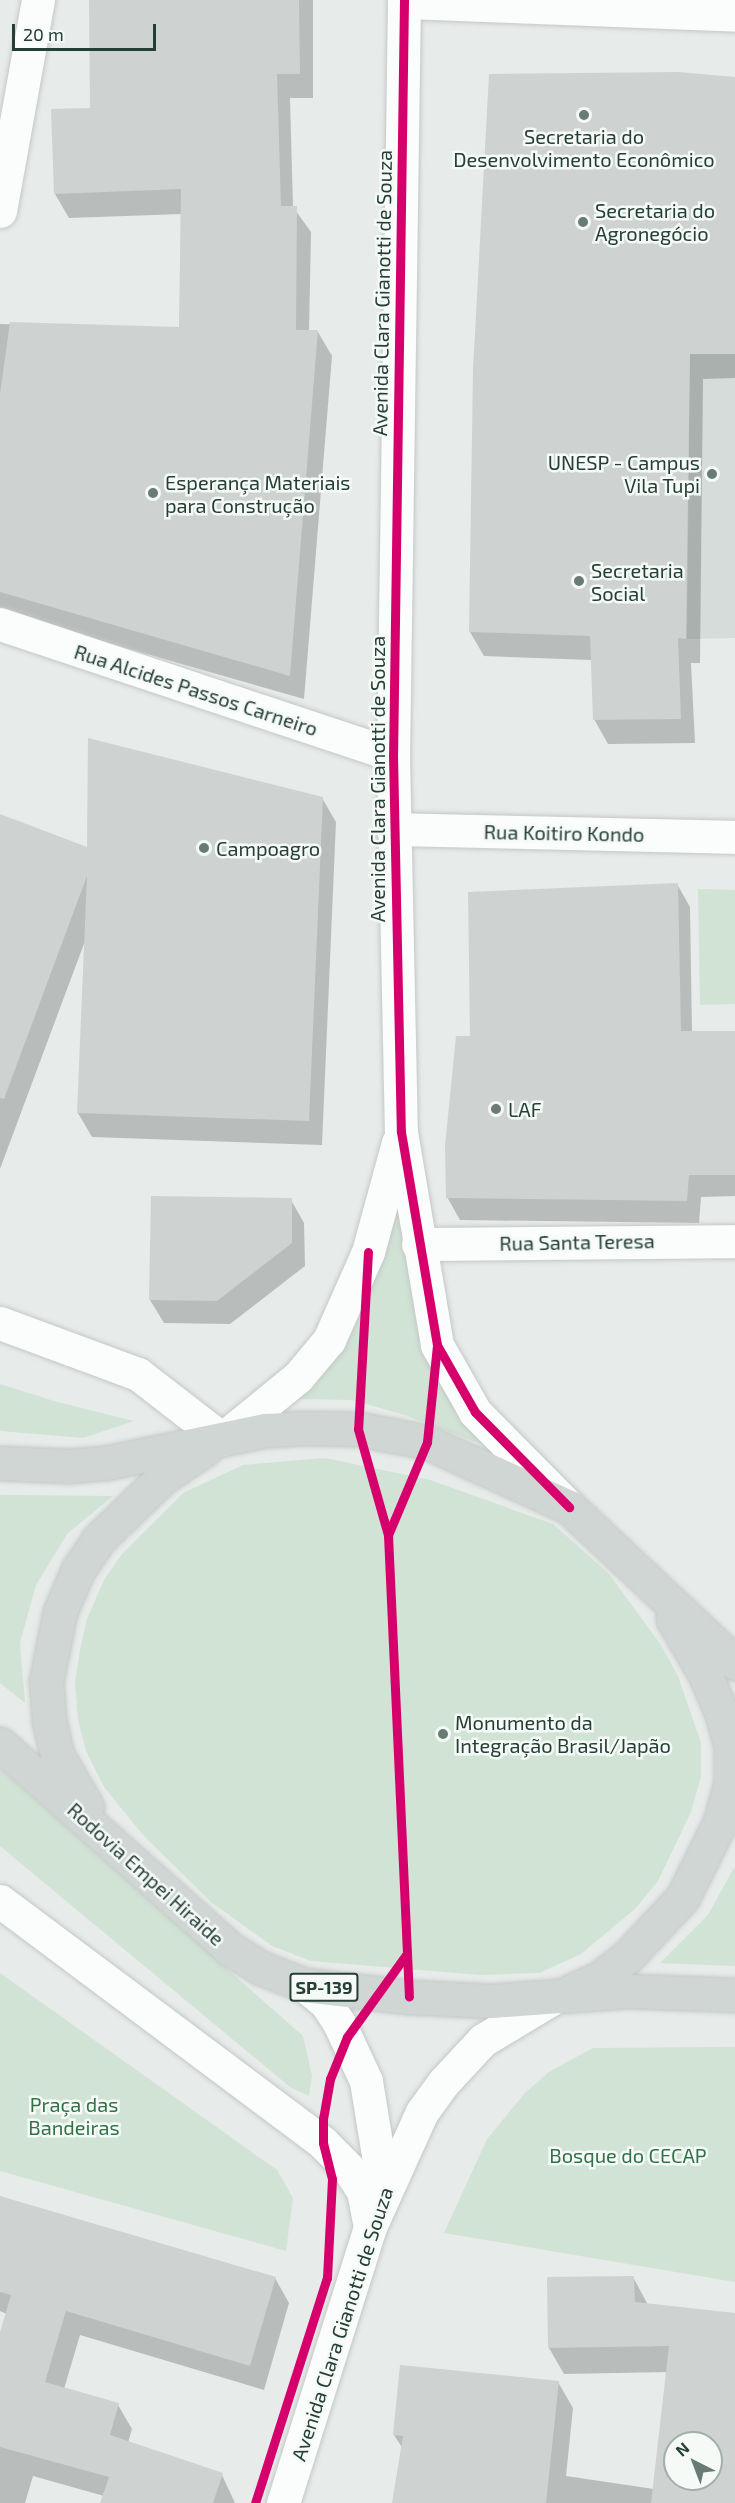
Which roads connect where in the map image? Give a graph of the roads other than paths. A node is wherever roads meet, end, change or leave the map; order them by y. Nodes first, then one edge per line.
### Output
1 (38, 0) edge
2 (404, 1) edge
3 (735, 15) edge
4 (0, 211) edge
5 (0, 624) edge
6 (393, 755) junction
7 (393, 829) junction
8 (735, 837) edge
9 (401, 1132) junction
10 (735, 1241) edge
11 (418, 1244) junction
12 (0, 1323) edge
13 (222, 1439) junction
14 (0, 1463) edge
15 (568, 1507) junction
16 (630, 1562) junction
17 (735, 1663) edge
18 (0, 1744) edge
19 (121, 1849) junction
20 (0, 1901) edge
21 (304, 1984) junction
22 (735, 1995) edge
23 (553, 1998) junction
24 (384, 2192) junction
25 (370, 2227) junction
26 (283, 2503) edge

1 - 4 street
2 - 3 street
2 - 6 street, Avenida Clara Gianotti de Souza
5 - 6 street, Rua Alcides Passos Carneiro
6 - 7 street, Avenida Clara Gianotti de Souza
7 - 8 street, Rua Koitiro Kondo
7 - 9 street, Avenida Clara Gianotti de Souza
9 - 11 street, Avenida Clara Gianotti de Souza
9 - 13 street
10 - 11 street, Rua Santa Teresa
11 - 15 street, Avenida Clara Gianotti de Souza
12 - 13 street
13 - 14 main road
13 - 15 main road
13 - 19 main road
15 - 16 main road
16 - 17 main road
16 - 23 main road
18 - 19 main road, Rodovia Empei Hiraide / SP-139
19 - 21 main road, Rodovia Empei Hiraide / SP-139
20 - 25 street
21 - 23 main road, Rodovia Empei Hiraide / SP-139
21 - 24 street
22 - 23 main road, Rodovia Empei Hiraide / SP-139
23 - 24 street, Avenida Clara Gianotti de Souza
24 - 25 street, Avenida Clara Gianotti de Souza
25 - 26 street, Avenida Clara Gianotti de Souza

